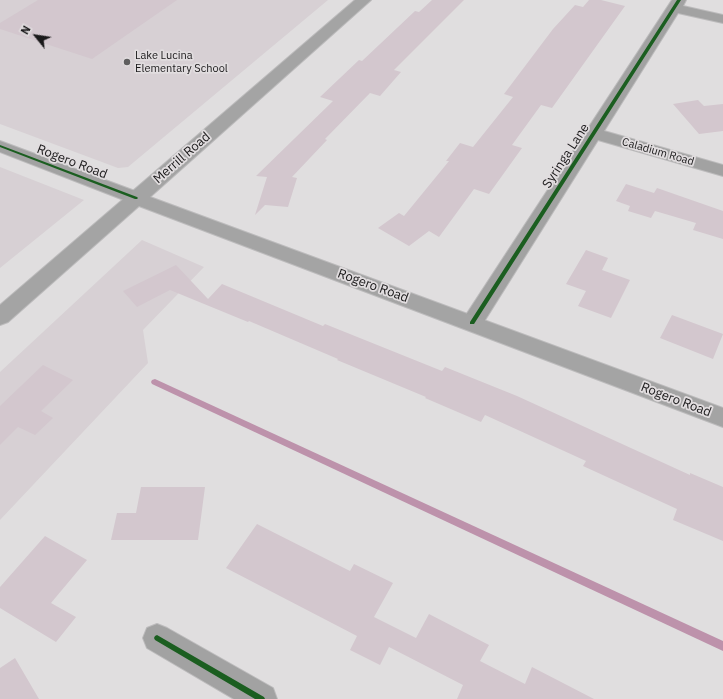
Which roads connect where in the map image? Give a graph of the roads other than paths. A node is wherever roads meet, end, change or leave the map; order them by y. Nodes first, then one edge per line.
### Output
1 (364, 0) edge
2 (677, 4) edge
3 (723, 19) edge
4 (594, 134) junction
5 (0, 146) edge
6 (723, 171) edge
7 (136, 198) junction
8 (0, 317) edge
9 (472, 323) junction
10 (723, 418) edge
11 (157, 638) dead end
12 (262, 699) edge

1 - 7 main road, Merrill Road
2 - 3 street
2 - 4 street, Syringa Lane
4 - 6 street, Caladium Road
4 - 9 street, Syringa Lane
5 - 7 street, Rogero Road
7 - 8 main road, Merrill Road
7 - 9 main road, Rogero Road
9 - 10 main road, Rogero Road
11 - 12 street

